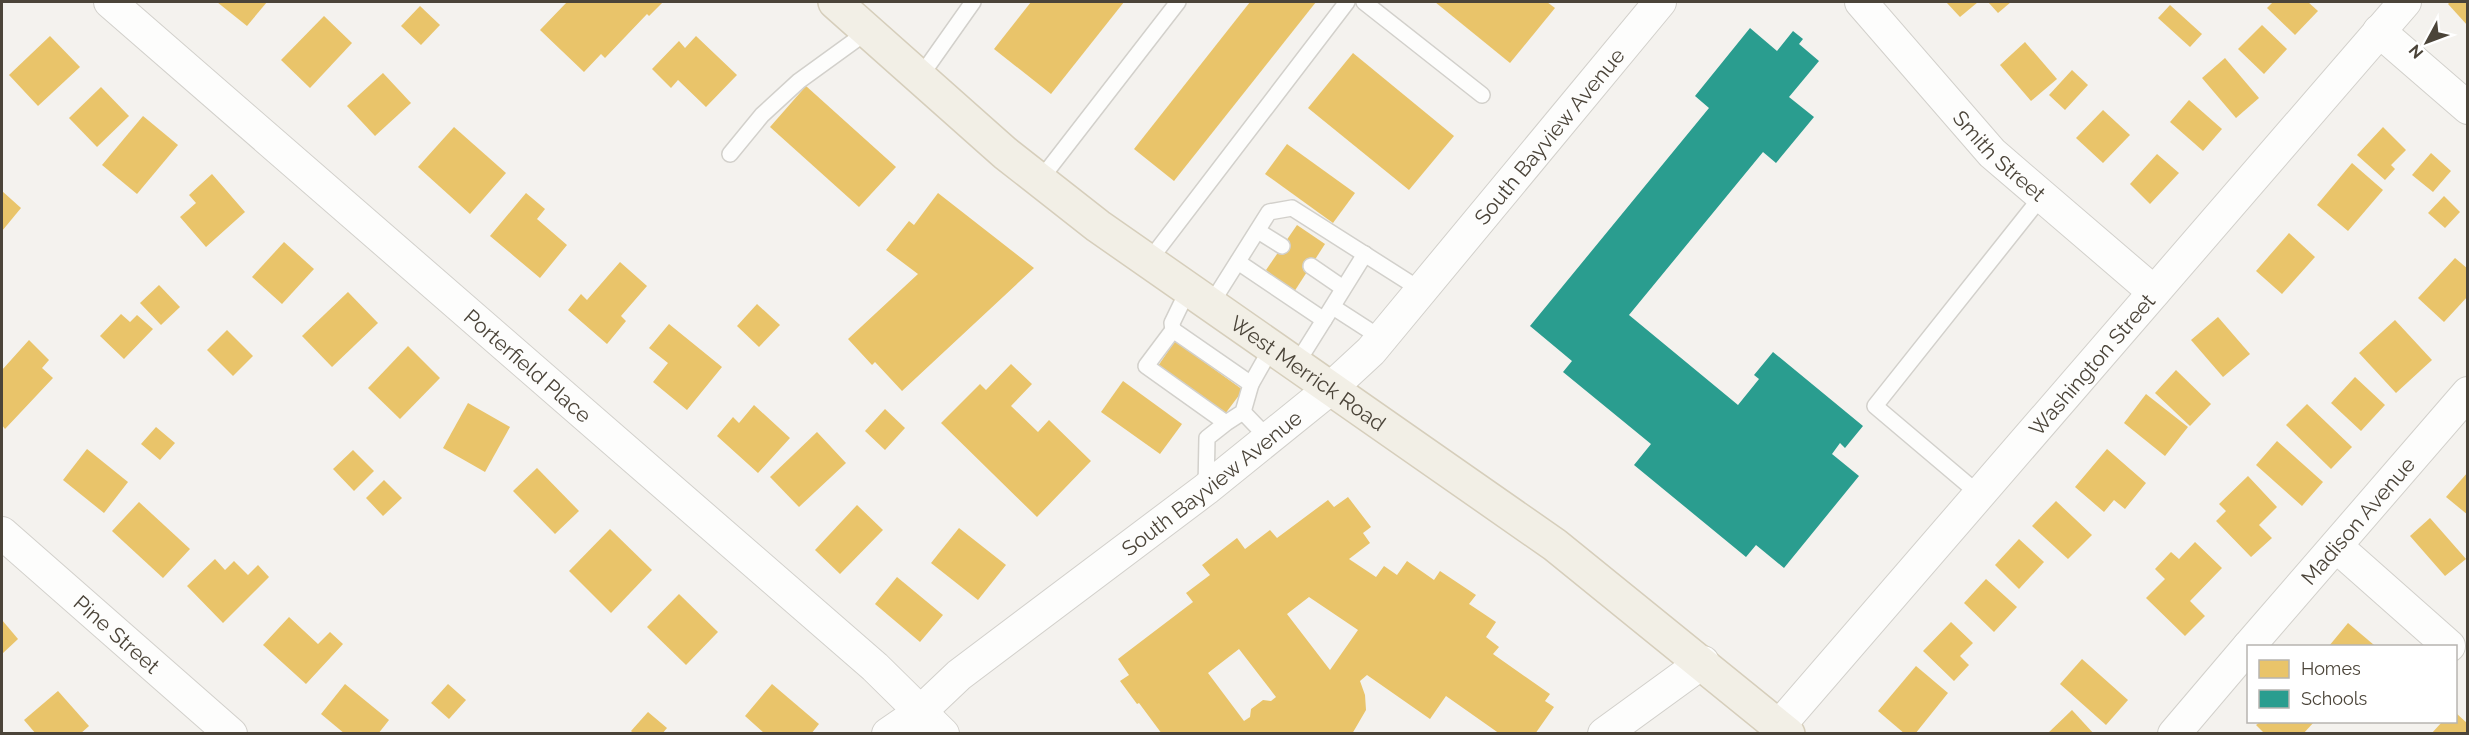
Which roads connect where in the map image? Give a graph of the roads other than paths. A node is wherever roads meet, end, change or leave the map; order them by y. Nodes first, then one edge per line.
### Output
1 (110, 2) edge
2 (835, 2) edge
3 (973, 2) edge
4 (1178, 2) edge
5 (1347, 2) edge
6 (1364, 2) edge
7 (1660, 2) edge
8 (1861, 2) edge
9 (2405, 2) edge
10 (868, 31) junction
11 (2379, 31) junction
12 (920, 77) junction
13 (1482, 95) dead end
14 (2468, 108) edge
15 (730, 154) dead end
16 (1040, 180) junction
17 (2042, 196) junction
18 (1258, 231) junction
19 (1282, 246) dead end
20 (1365, 254) junction
21 (1148, 262) junction
22 (1238, 262) junction
23 (1311, 266) dead end
24 (1343, 288) junction
25 (1421, 290) junction
26 (2154, 292) junction
27 (1199, 297) junction
28 (1328, 313) junction
29 (1173, 330) junction
30 (1381, 338) junction
31 (1284, 355) junction
32 (1251, 384) junction
33 (1331, 388) junction
34 (2468, 393) edge
35 (1243, 412) junction
36 (1226, 423) junction
37 (1268, 438) junction
38 (1206, 489) junction
39 (1979, 494) junction
40 (2, 533) edge
41 (2336, 546) junction
42 (2251, 645) edge
43 (2448, 645) edge
44 (2247, 649) edge
45 (1703, 662) junction
46 (920, 712) junction
47 (1783, 730) edge
48 (231, 734) edge
49 (888, 734) edge
50 (943, 734) edge
51 (1604, 734) edge
52 (2174, 734) edge

1 - 46 street, Porterfield Place
2 - 10 main road, West Merrick Road
3 - 12 lane
4 - 16 lane
5 - 21 lane
6 - 13 lane
7 - 25 street, South Bayview Avenue
8 - 17 street, Smith Street
9 - 11 street, Washington Street
10 - 12 main road, West Merrick Road
10 - 15 lane
11 - 14 street
11 - 26 street, Washington Street
12 - 16 main road, West Merrick Road
16 - 21 main road, West Merrick Road
17 - 26 street, Smith Street
17 - 39 lane
18 - 19 lane
18 - 20 lane
18 - 22 lane
20 - 24 lane
20 - 25 lane
21 - 27 main road, West Merrick Road
22 - 27 lane
22 - 28 lane
23 - 24 lane
24 - 28 lane
25 - 30 street, South Bayview Avenue
26 - 39 street, Washington Street
27 - 29 lane
27 - 31 main road, West Merrick Road
28 - 30 lane
28 - 31 lane
29 - 32 lane
29 - 36 lane
30 - 33 street, South Bayview Avenue
31 - 32 lane
31 - 33 main road, West Merrick Road
32 - 35 lane
33 - 37 street, South Bayview Avenue
33 - 45 main road, West Merrick Road
34 - 41 street, Madison Avenue
35 - 36 lane
35 - 37 lane
36 - 38 lane
37 - 38 street, South Bayview Avenue
38 - 46 street, South Bayview Avenue
39 - 47 street, Washington Street
40 - 48 street, Pine Street
41 - 42 street, Madison Avenue
41 - 43 street
44 - 52 street, Madison Avenue
45 - 47 main road, West Merrick Road
45 - 51 street
46 - 49 street, South Bayview Avenue
46 - 50 street, Porterfield Place

